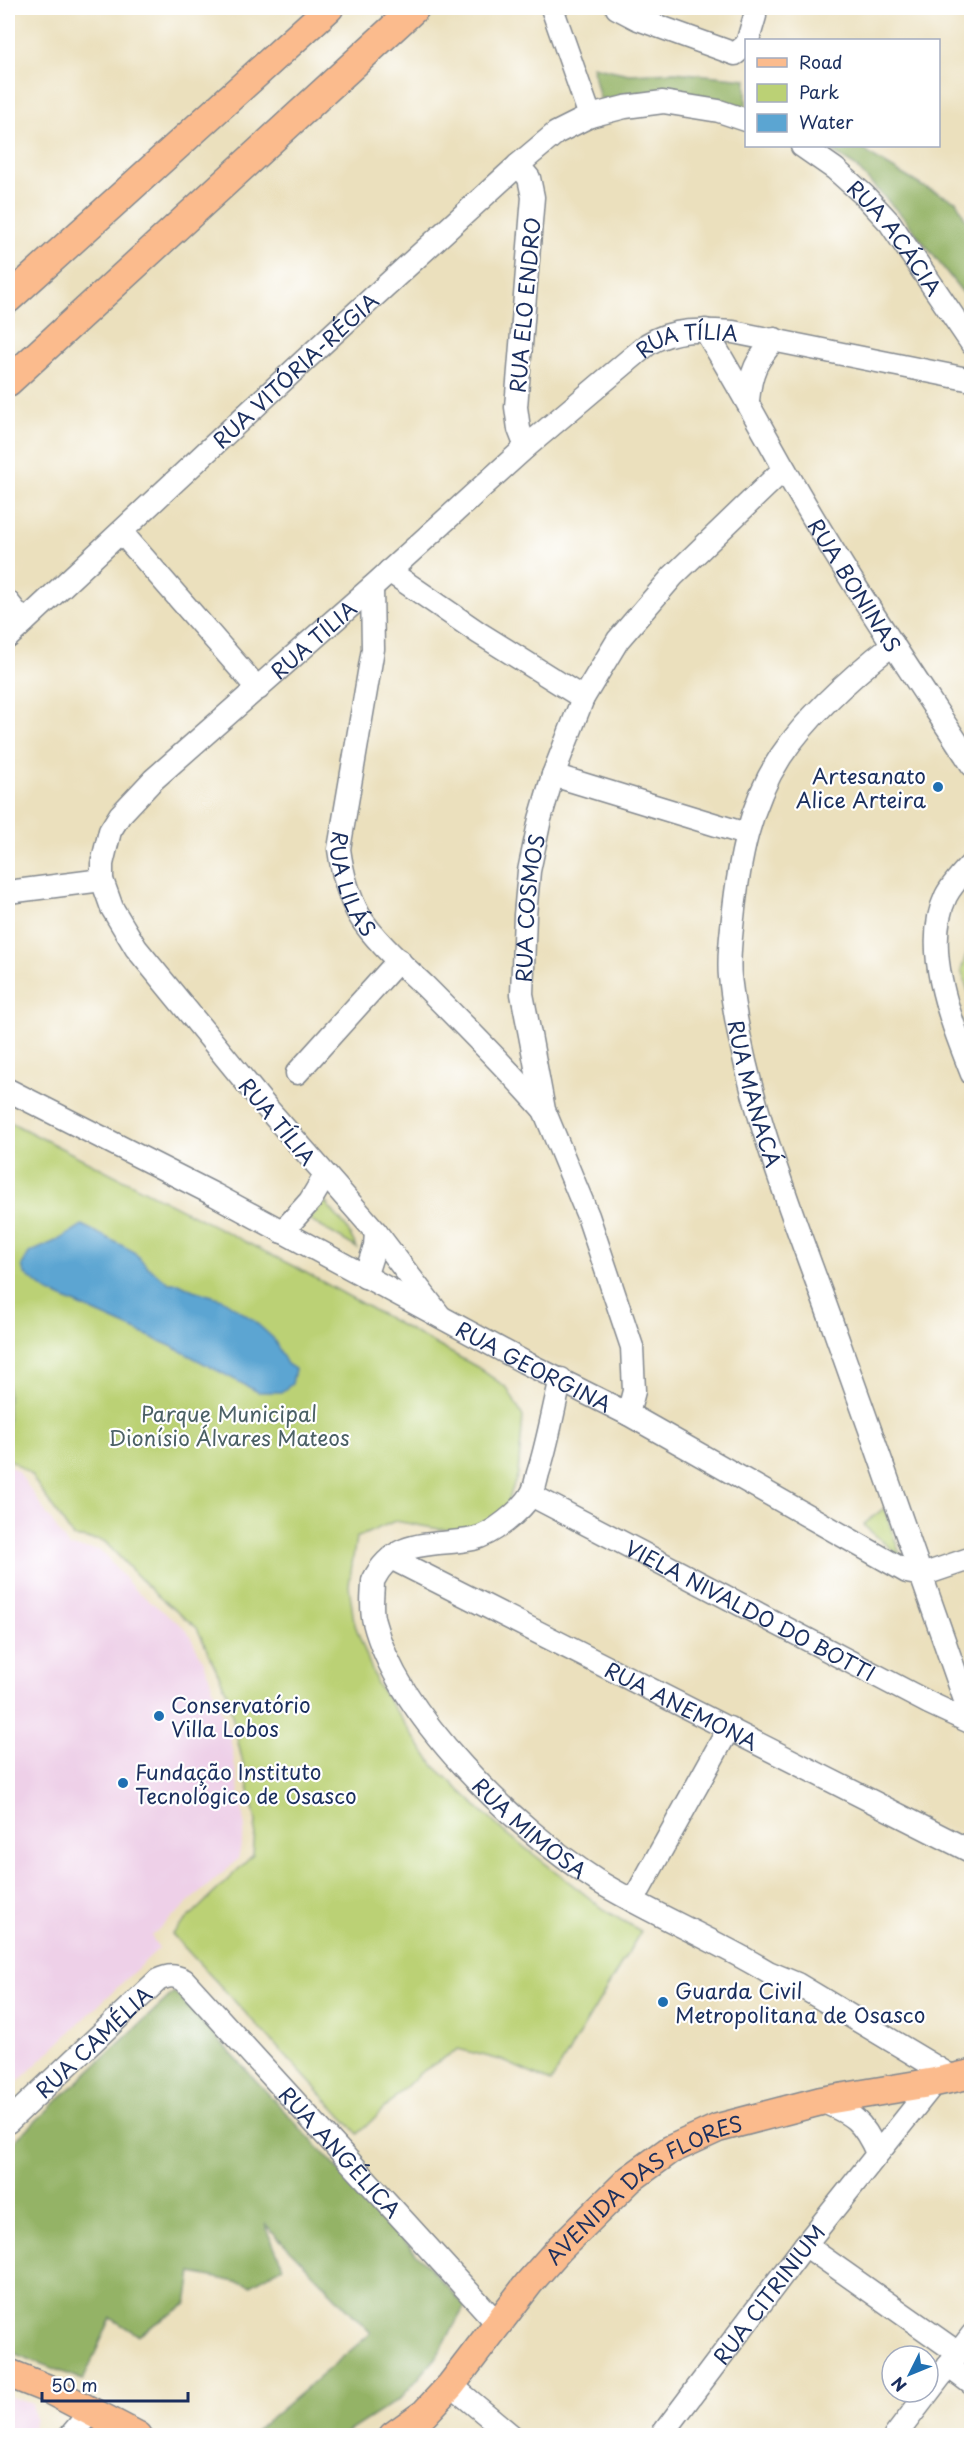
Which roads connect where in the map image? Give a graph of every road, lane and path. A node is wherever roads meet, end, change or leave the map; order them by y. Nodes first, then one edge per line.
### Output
1 (329, 8) edge
2 (415, 8) edge
3 (552, 8) edge
4 (617, 8) edge
5 (755, 16) dead end
6 (748, 39) edge
7 (745, 46) edge
8 (590, 116) junction
9 (745, 119) edge
10 (803, 147) edge
11 (518, 165) junction
12 (8, 299) edge
13 (705, 330) junction
14 (775, 339) junction
15 (972, 344) edge
16 (972, 380) edge
17 (8, 382) edge
18 (748, 400) junction
19 (526, 447) junction
20 (784, 469) junction
21 (122, 533) junction
22 (389, 572) junction
23 (372, 588) junction
24 (8, 602) edge
25 (16, 629) edge
26 (892, 644) junction
27 (258, 689) junction
28 (583, 698) junction
29 (972, 765) edge
30 (553, 775) junction
31 (746, 834) junction
32 (972, 863) edge
33 (102, 880) junction
34 (8, 892) edge
35 (399, 960) junction
36 (297, 1073) dead end
37 (972, 1074) edge
38 (8, 1089) edge
39 (544, 1110) junction
40 (325, 1176) junction
41 (282, 1232) junction
42 (376, 1232) junction
43 (365, 1276) junction
44 (440, 1316) junction
45 (561, 1379) junction
46 (628, 1414) junction
47 (531, 1495) junction
48 (391, 1558) junction
49 (972, 1558) edge
50 (922, 1575) junction
51 (972, 1721) edge
52 (729, 1728) junction
53 (972, 1852) edge
54 (633, 1901) junction
55 (184, 1980) joint
56 (960, 2075) edge
57 (821, 2101) junction
58 (8, 2122) edge
59 (877, 2153) junction
60 (805, 2245) junction
61 (497, 2323) junction
62 (959, 2351) edge
63 (8, 2373) edge
64 (972, 2384) edge
65 (451, 2385) junction
66 (91, 2411) junction
67 (70, 2436) edge
68 (138, 2436) edge
69 (393, 2436) edge
70 (512, 2436) edge
71 (661, 2436) edge
72 (895, 2436) edge

1 - 12 main road
2 - 17 main road
3 - 8 street
4 - 7 street
5 - 6 street
8 - 9 street
8 - 11 street, RUA VITÓRIA-RÉGIA
10 - 15 street, RUA ACÁCIA
11 - 19 street, RUA ELO ENDRO
11 - 21 street, RUA VITÓRIA-RÉGIA
13 - 14 street, RUA TÍLIA
13 - 18 street, RUA BONINAS
13 - 19 street, RUA TÍLIA
14 - 16 street, RUA TÍLIA
14 - 18 street
18 - 20 street, RUA BONINAS
19 - 22 street, RUA TÍLIA
20 - 26 street, RUA BONINAS
20 - 28 street, RUA COSMOS
21 - 25 street, RUA VITÓRIA-RÉGIA
21 - 27 street
22 - 23 street, RUA TÍLIA
22 - 28 street
23 - 27 street, RUA TÍLIA
23 - 35 street, RUA LILÁS
24 - 25 street
26 - 29 street, RUA BONINAS
26 - 31 street, RUA MANACÁ
27 - 33 street, RUA TÍLIA
28 - 30 street, RUA COSMOS
30 - 31 street
30 - 39 street, RUA COSMOS
31 - 50 street, RUA MANACÁ
32 - 37 street
33 - 34 street
33 - 40 street, RUA TÍLIA
35 - 36 street
35 - 39 street, RUA LILÁS
38 - 41 street, RUA GEORGINA
39 - 46 street, RUA COSMOS
40 - 41 street
40 - 42 street, RUA TÍLIA
41 - 43 street, RUA GEORGINA
42 - 43 street
42 - 44 street, RUA TÍLIA
43 - 44 street, RUA GEORGINA
44 - 45 street, RUA GEORGINA
45 - 46 street, RUA GEORGINA
45 - 47 street
46 - 50 street, RUA GEORGINA
47 - 48 street, RUA MIMOSA
47 - 51 street, VIELA NIVALDO DO BOTTI
48 - 52 street, RUA ANEMONA
48 - 54 street, RUA MIMOSA
49 - 50 street
50 - 51 street
52 - 53 street, RUA ANEMONA
52 - 54 street
54 - 56 street, RUA MIMOSA
55 - 58 street, RUA CAMÉLIA
55 - 61 street, RUA ANGÉLICA
56 - 57 main road, AVENIDA DAS FLORES
56 - 59 street, RUA CITRINIUM
57 - 59 street
57 - 61 main road, AVENIDA DAS FLORES
59 - 60 street, RUA CITRINIUM
60 - 62 street
60 - 71 street, RUA CITRINIUM
61 - 65 main road, AVENIDA DAS FLORES
62 - 64 street
62 - 72 street
63 - 66 main road
65 - 69 main road, AVENIDA DAS FLORES
65 - 70 street
66 - 67 street
66 - 68 main road

